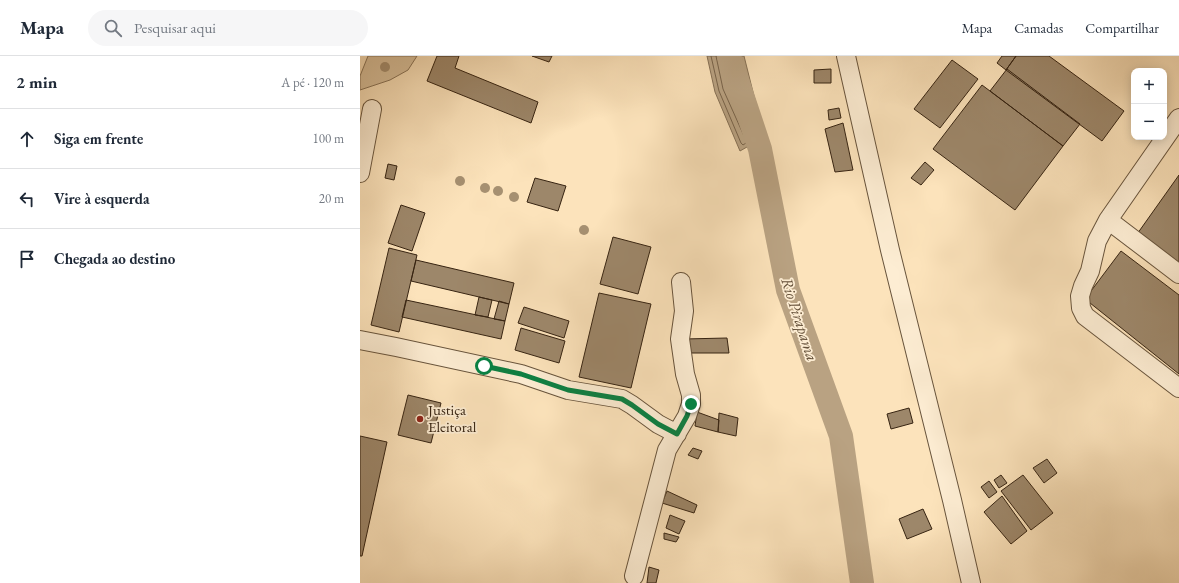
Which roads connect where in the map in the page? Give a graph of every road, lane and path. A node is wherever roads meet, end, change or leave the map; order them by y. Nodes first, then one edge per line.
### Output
1 (846, 56) edge
2 (372, 109) dead end
3 (1179, 118) edge
4 (360, 173) edge
5 (1108, 220) junction
6 (1179, 274) edge
7 (681, 282) dead end
8 (360, 340) edge
9 (1179, 388) edge
10 (677, 434) junction
11 (634, 576) dead end
12 (971, 583) edge

1 - 12 street
2 - 4 street
3 - 5 street
5 - 6 street
5 - 9 street
7 - 10 street
8 - 10 street
10 - 11 street

